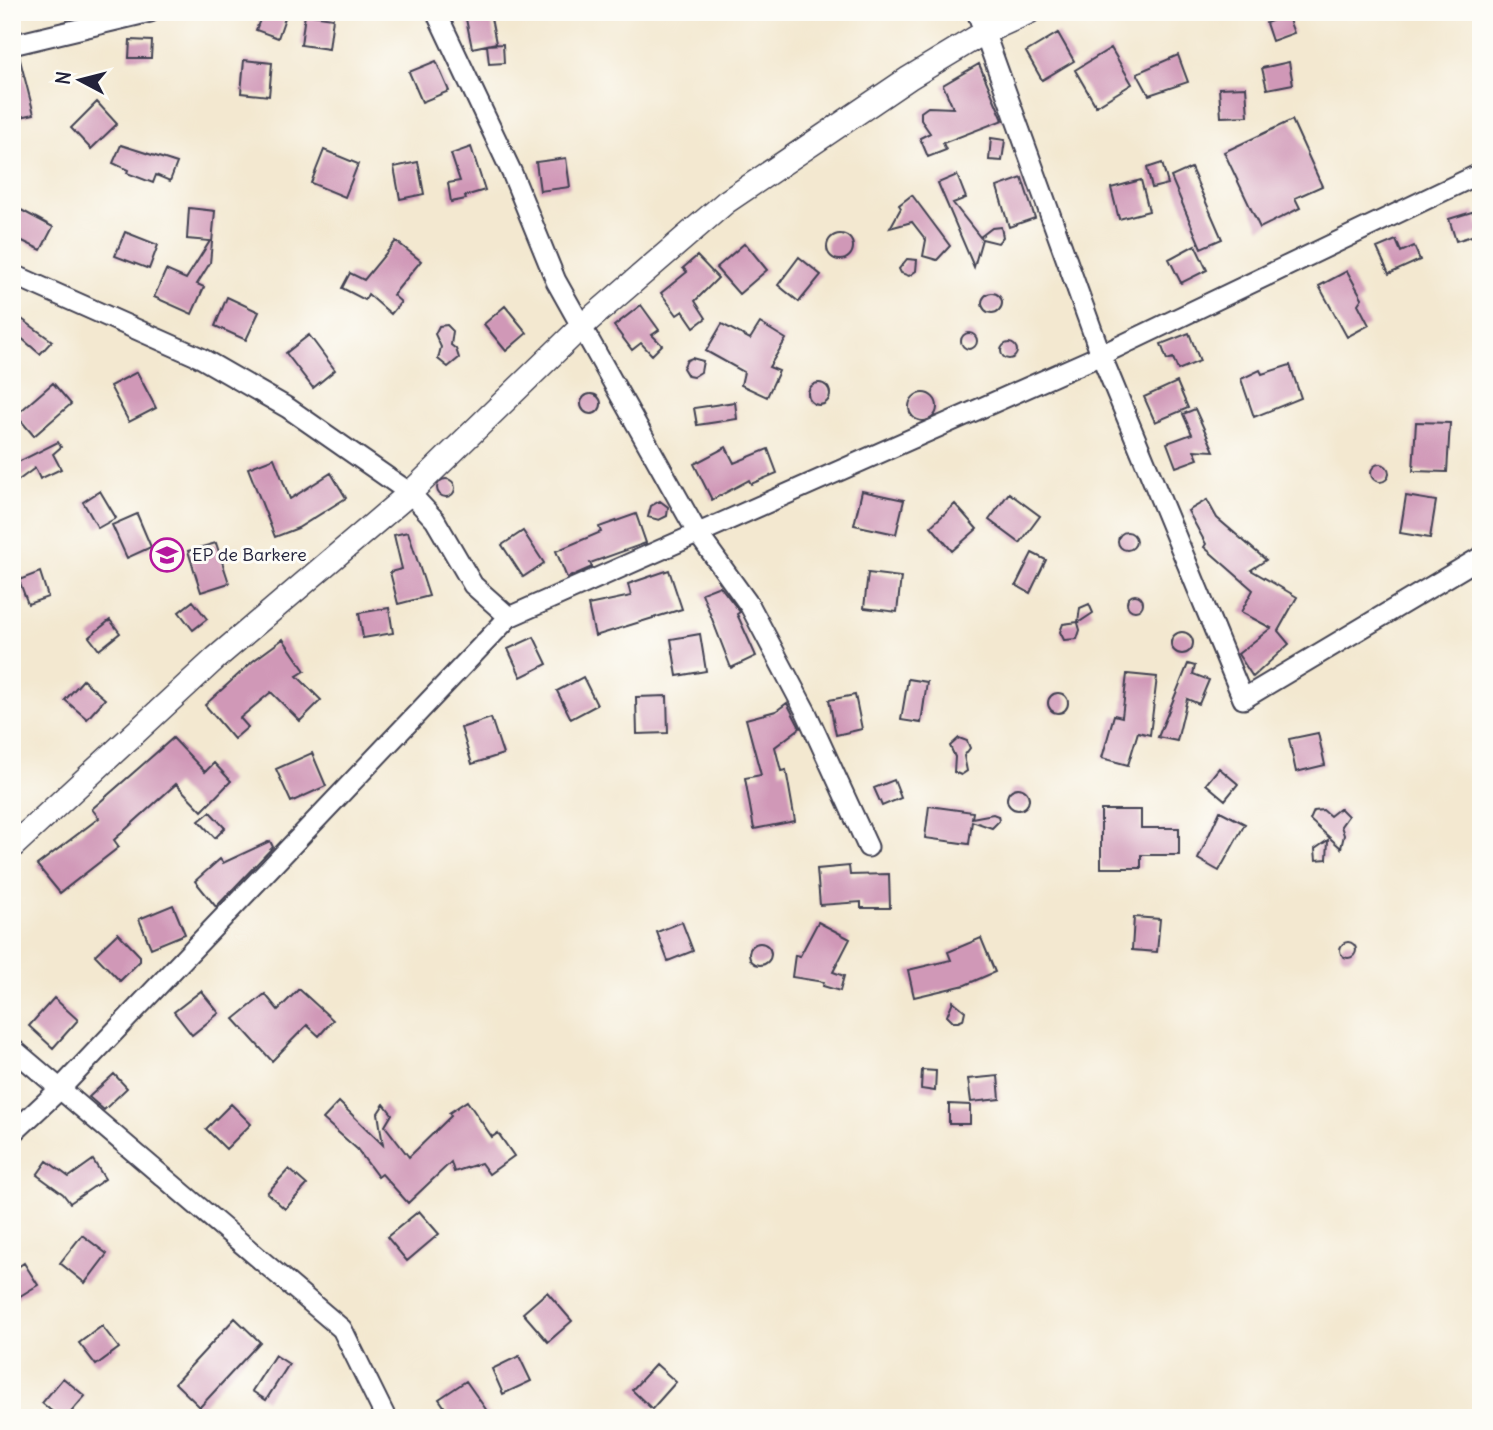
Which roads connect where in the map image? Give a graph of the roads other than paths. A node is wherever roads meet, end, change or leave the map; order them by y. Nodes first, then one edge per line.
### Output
1 (150, 12) edge
2 (436, 12) edge
3 (1029, 12) edge
4 (981, 22) edge
5 (12, 45) edge
6 (1481, 173) edge
7 (12, 274) edge
8 (582, 326) junction
9 (1101, 355) junction
10 (410, 493) junction
11 (698, 534) junction
12 (1481, 557) edge
13 (509, 617) junction
14 (12, 847) edge
15 (868, 847) dead end
16 (12, 1048) edge
17 (60, 1089) junction
18 (12, 1134) edge
19 (386, 1418) edge

1 - 5 street
2 - 8 street
3 - 4 main road
4 - 8 main road
4 - 9 street
6 - 9 street
7 - 10 street
8 - 10 main road
8 - 11 street
9 - 11 street
9 - 12 street
10 - 13 street
10 - 14 main road
11 - 13 street
11 - 15 street
13 - 17 street
16 - 17 street
17 - 18 street
17 - 19 street

